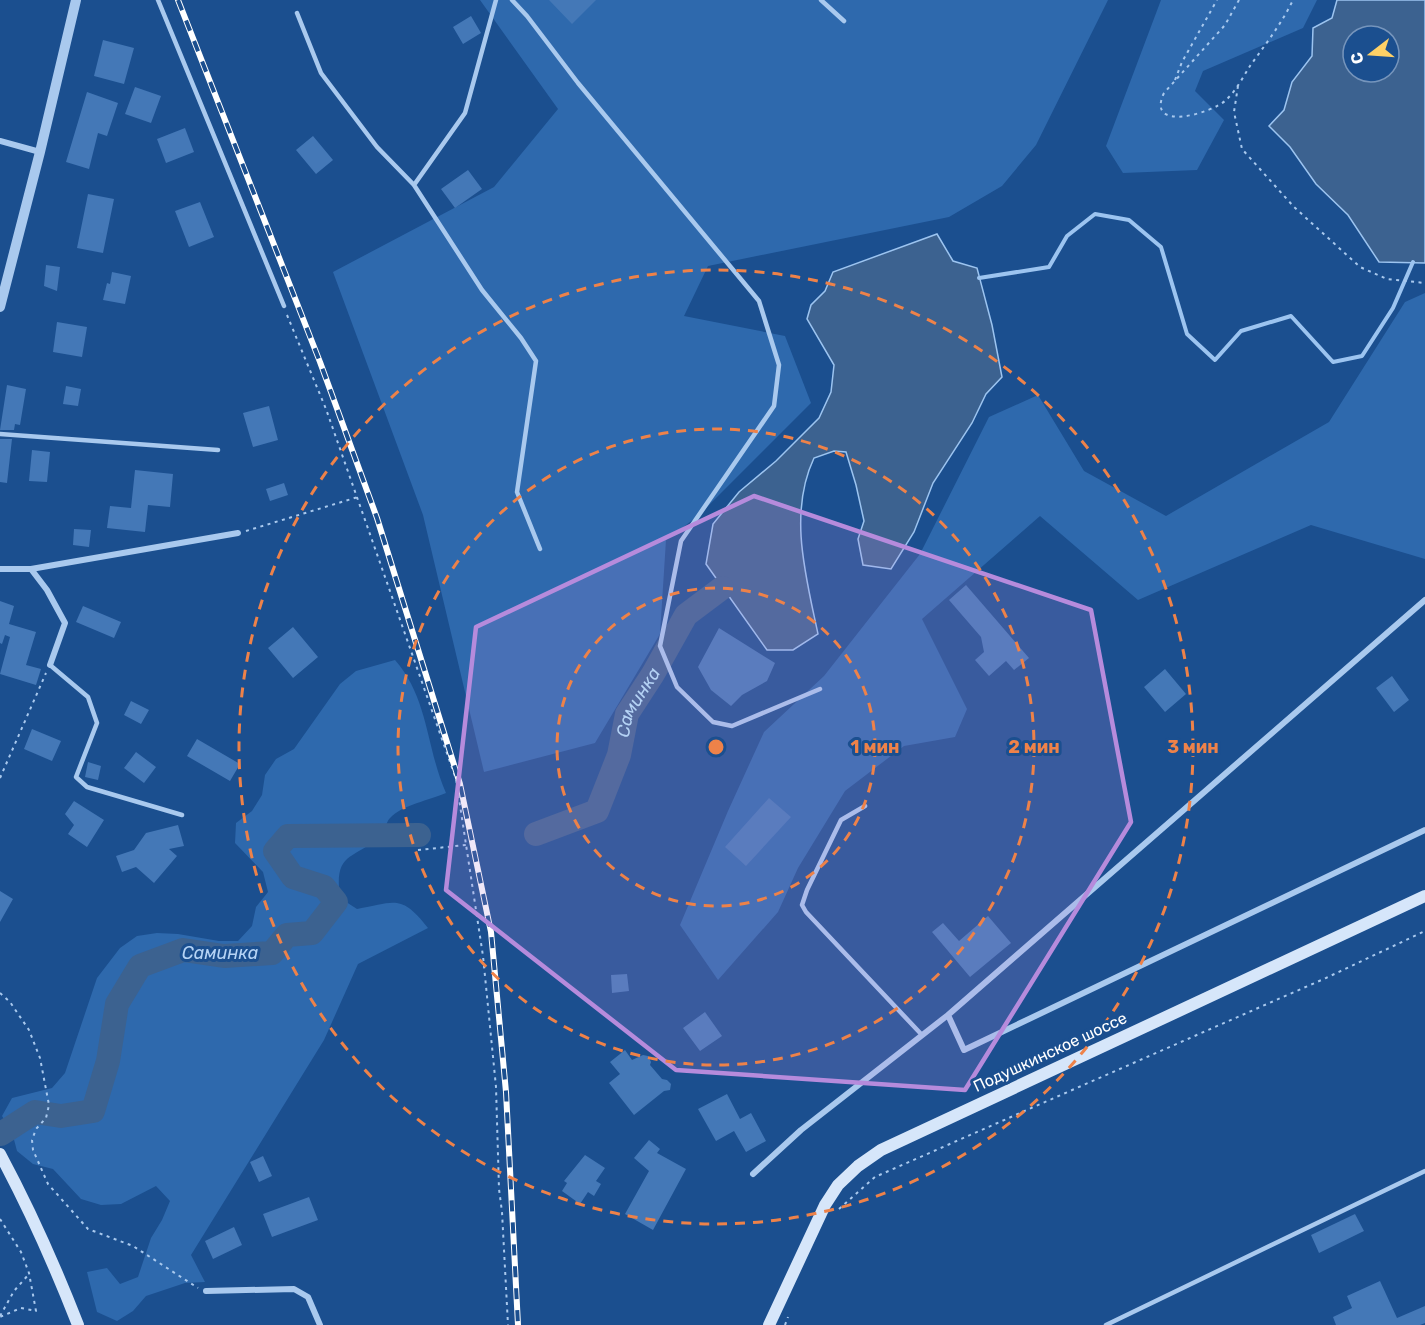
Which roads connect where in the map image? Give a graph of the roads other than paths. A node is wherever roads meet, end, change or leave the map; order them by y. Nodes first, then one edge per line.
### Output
1 (76, 0) edge
2 (158, 0) edge
3 (496, 0) edge
4 (512, 0) edge
5 (821, 0) edge
6 (297, 13) dead end
7 (844, 21) dead end
8 (0, 141) edge
9 (40, 152) junction
10 (414, 185) junction
11 (284, 306) road end
12 (0, 307) edge
13 (0, 434) edge
14 (218, 450) dead end
15 (238, 533) road end
16 (540, 549) dead end
17 (0, 569) edge
18 (31, 569) junction
19 (1425, 600) edge
20 (50, 665) joint
21 (820, 689) dead end
22 (865, 806) dead end
23 (182, 815) dead end
24 (1425, 830) edge
25 (1425, 896) edge
26 (948, 1015) junction
27 (922, 1035) junction
28 (0, 1154) edge
29 (1425, 1171) edge
30 (753, 1174) dead end
31 (206, 1291) road end
32 (78, 1325) edge
33 (320, 1325) edge
34 (769, 1325) edge
35 (1106, 1325) edge

1 - 9 street
2 - 11 lane
3 - 10 lane
4 - 21 lane
5 - 7 lane
6 - 10 lane
8 - 9 street
9 - 12 street
10 - 16 lane
13 - 14 lane
15 - 18 street
17 - 18 street
18 - 20 street
19 - 26 street
20 - 23 lane
22 - 27 lane
24 - 26 street
25 - 34 main road, Подушкинское шоссе
26 - 27 street
27 - 30 street
28 - 32 main road
29 - 35 lane
31 - 33 street

